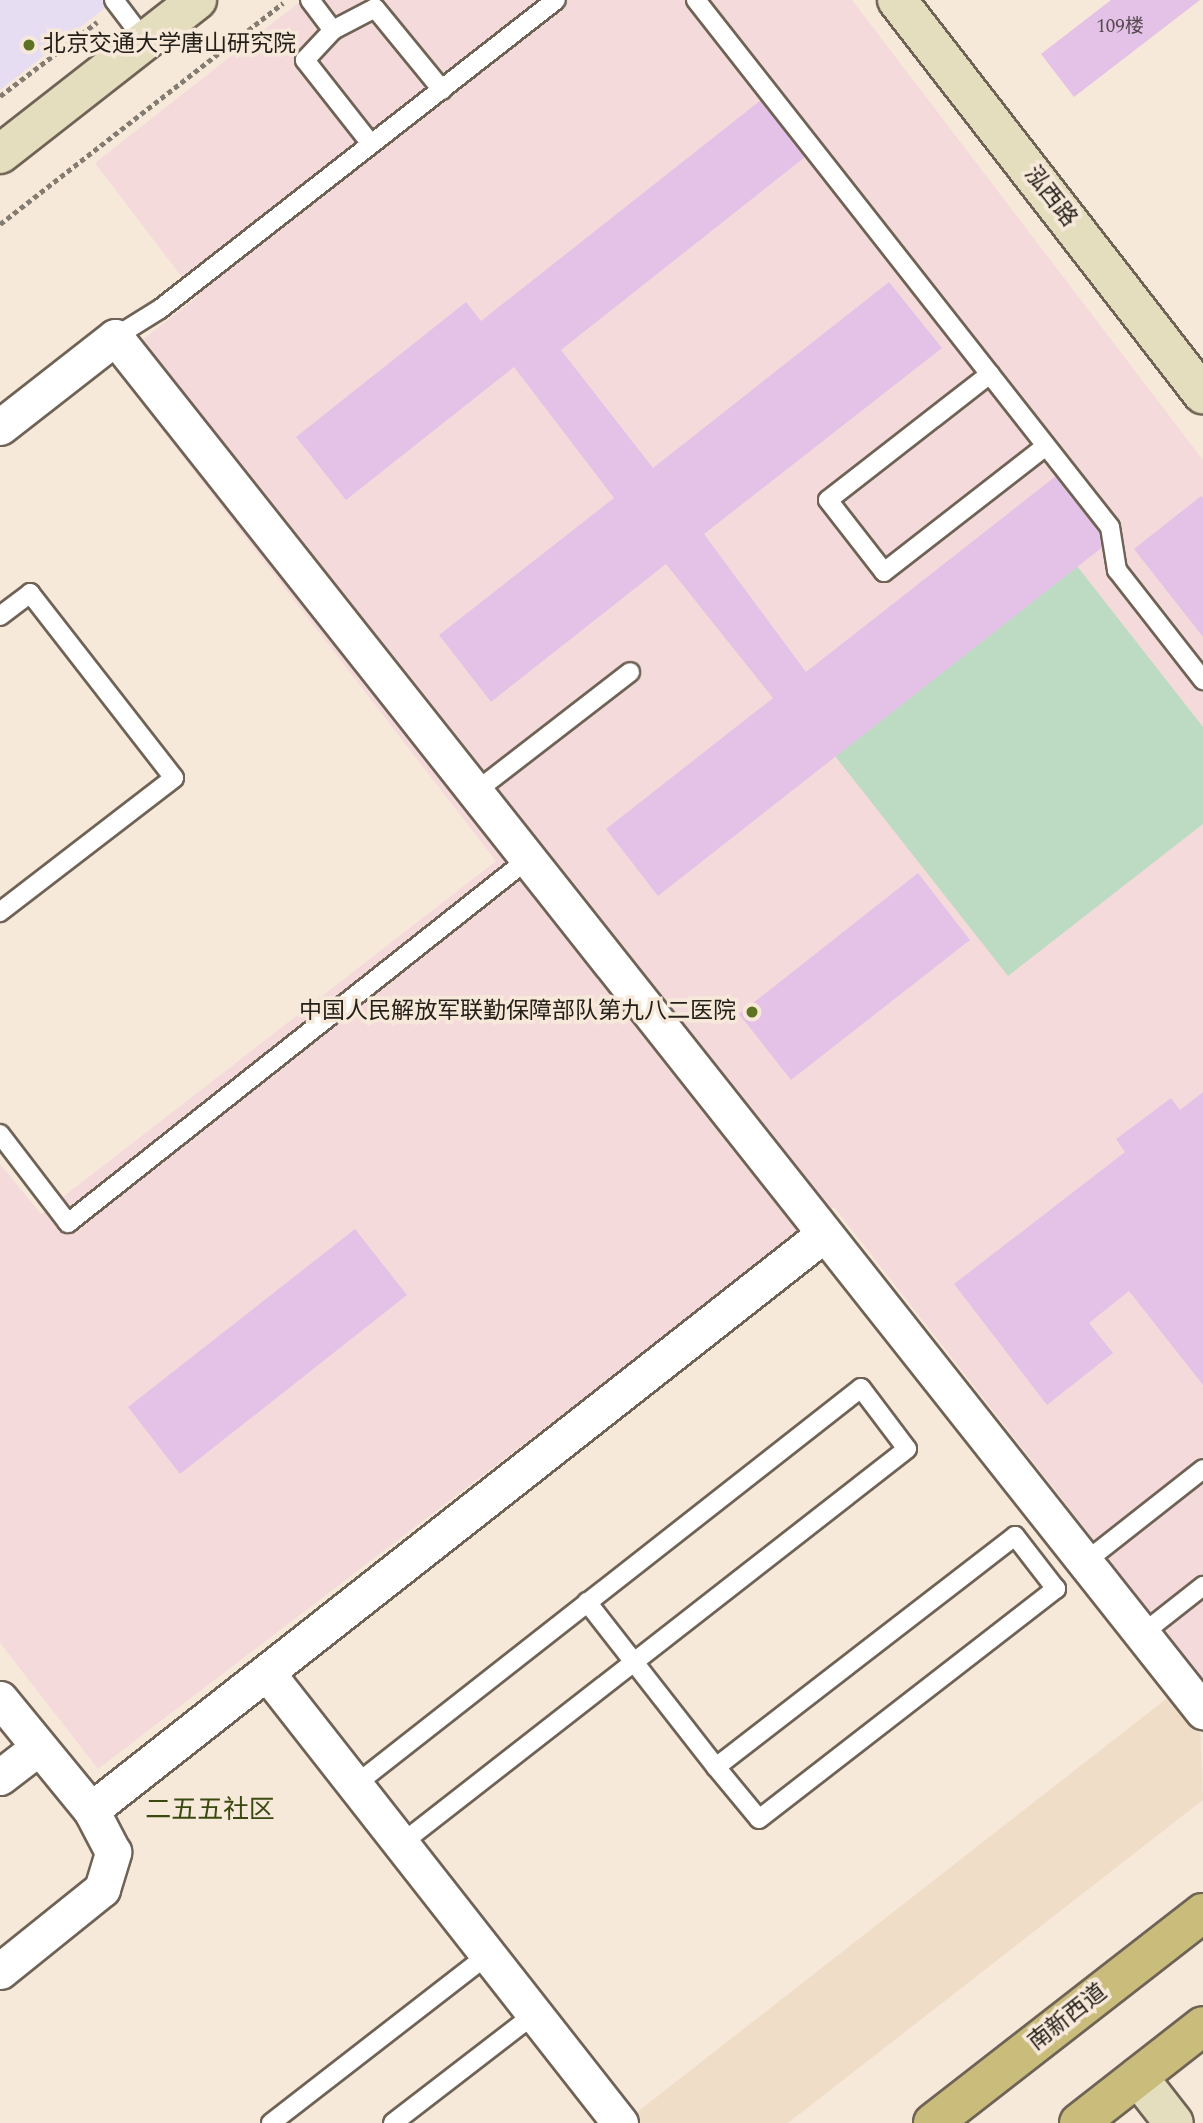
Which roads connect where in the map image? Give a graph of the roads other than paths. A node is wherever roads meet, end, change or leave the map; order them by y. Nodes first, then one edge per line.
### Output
1 (197, 0) edge
2 (310, 0) edge
3 (556, 0) edge
4 (696, 0) edge
5 (897, 0) edge
6 (116, 3) edge
7 (333, 30) junction
8 (145, 41) junction
9 (442, 90) junction
10 (371, 145) junction
11 (0, 154) edge
12 (114, 337) junction
13 (990, 374) junction
14 (1203, 394) edge
15 (0, 427) edge
16 (1046, 446) junction
17 (0, 616) edge
18 (630, 672) dead end
19 (1203, 680) edge
20 (475, 792) junction
21 (528, 859) junction
22 (0, 912) edge
23 (0, 1135) edge
24 (824, 1234) junction
25 (1203, 1469) edge
26 (1085, 1562) junction
27 (1203, 1586) edge
28 (587, 1602) junction
29 (1142, 1634) junction
30 (635, 1661) junction
31 (267, 1673) junction
32 (0, 1699) edge
33 (1203, 1711) edge
34 (39, 1747) junction
35 (716, 1767) junction
36 (0, 1777) edge
37 (355, 1785) junction
38 (91, 1810) junction
39 (402, 1843) junction
40 (1203, 1913) edge
41 (489, 1954) junction
42 (0, 1971) edge
43 (536, 2013) junction
44 (1203, 2026) edge
45 (1138, 2077) junction
46 (271, 2123) edge
47 (393, 2123) edge
48 (620, 2123) edge
49 (933, 2123) edge
50 (1079, 2123) edge
51 (1174, 2123) edge

1 - 8 street
2 - 7 lane
3 - 9 lane
4 - 13 lane
5 - 14 street, 泓西路
6 - 8 lane
7 - 9 lane
7 - 10 lane
8 - 11 street
9 - 10 lane
10 - 12 lane
12 - 15 street
12 - 20 street
13 - 16 lane
13 - 16 lane
16 - 19 lane
17 - 22 lane
18 - 20 lane
20 - 21 street
21 - 23 lane
21 - 24 street
24 - 26 street
24 - 31 street
25 - 26 lane
26 - 29 street
27 - 29 lane
28 - 30 lane
28 - 30 lane
28 - 37 lane
29 - 33 street
30 - 35 lane
30 - 39 lane
31 - 37 street
31 - 38 street
32 - 34 street
34 - 36 street
34 - 38 street
35 - 35 lane
37 - 39 street
38 - 42 street
39 - 41 street
40 - 49 main road, 南新西道
41 - 43 street
41 - 46 lane
43 - 47 lane
43 - 48 street
44 - 45 main road
45 - 50 main road
45 - 51 street

